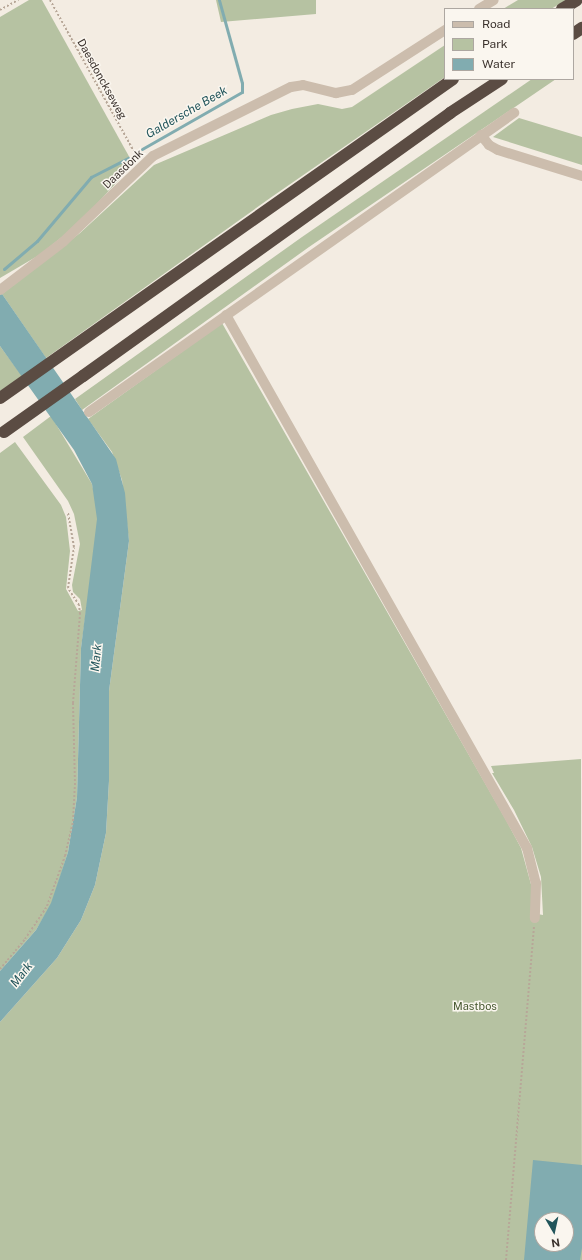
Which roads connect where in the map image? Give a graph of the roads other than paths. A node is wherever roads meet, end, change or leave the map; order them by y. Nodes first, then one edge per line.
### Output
1 (494, 0) edge
2 (577, 0) edge
3 (481, 8) edge
4 (564, 8) edge
5 (444, 31) edge
6 (452, 80) edge
7 (500, 80) edge
8 (514, 112) dead end
9 (481, 135) junction
10 (582, 176) edge
11 (3, 288) edge
12 (226, 315) junction
13 (0, 398) edge
14 (89, 412) dead end
15 (2, 434) edge
16 (535, 918) road end

1 - 3 street
2 - 4 highway
5 - 11 street, Daasdonk
6 - 13 highway
7 - 15 highway, bridge
8 - 9 street
9 - 10 street
9 - 12 street
12 - 14 street
12 - 16 street

